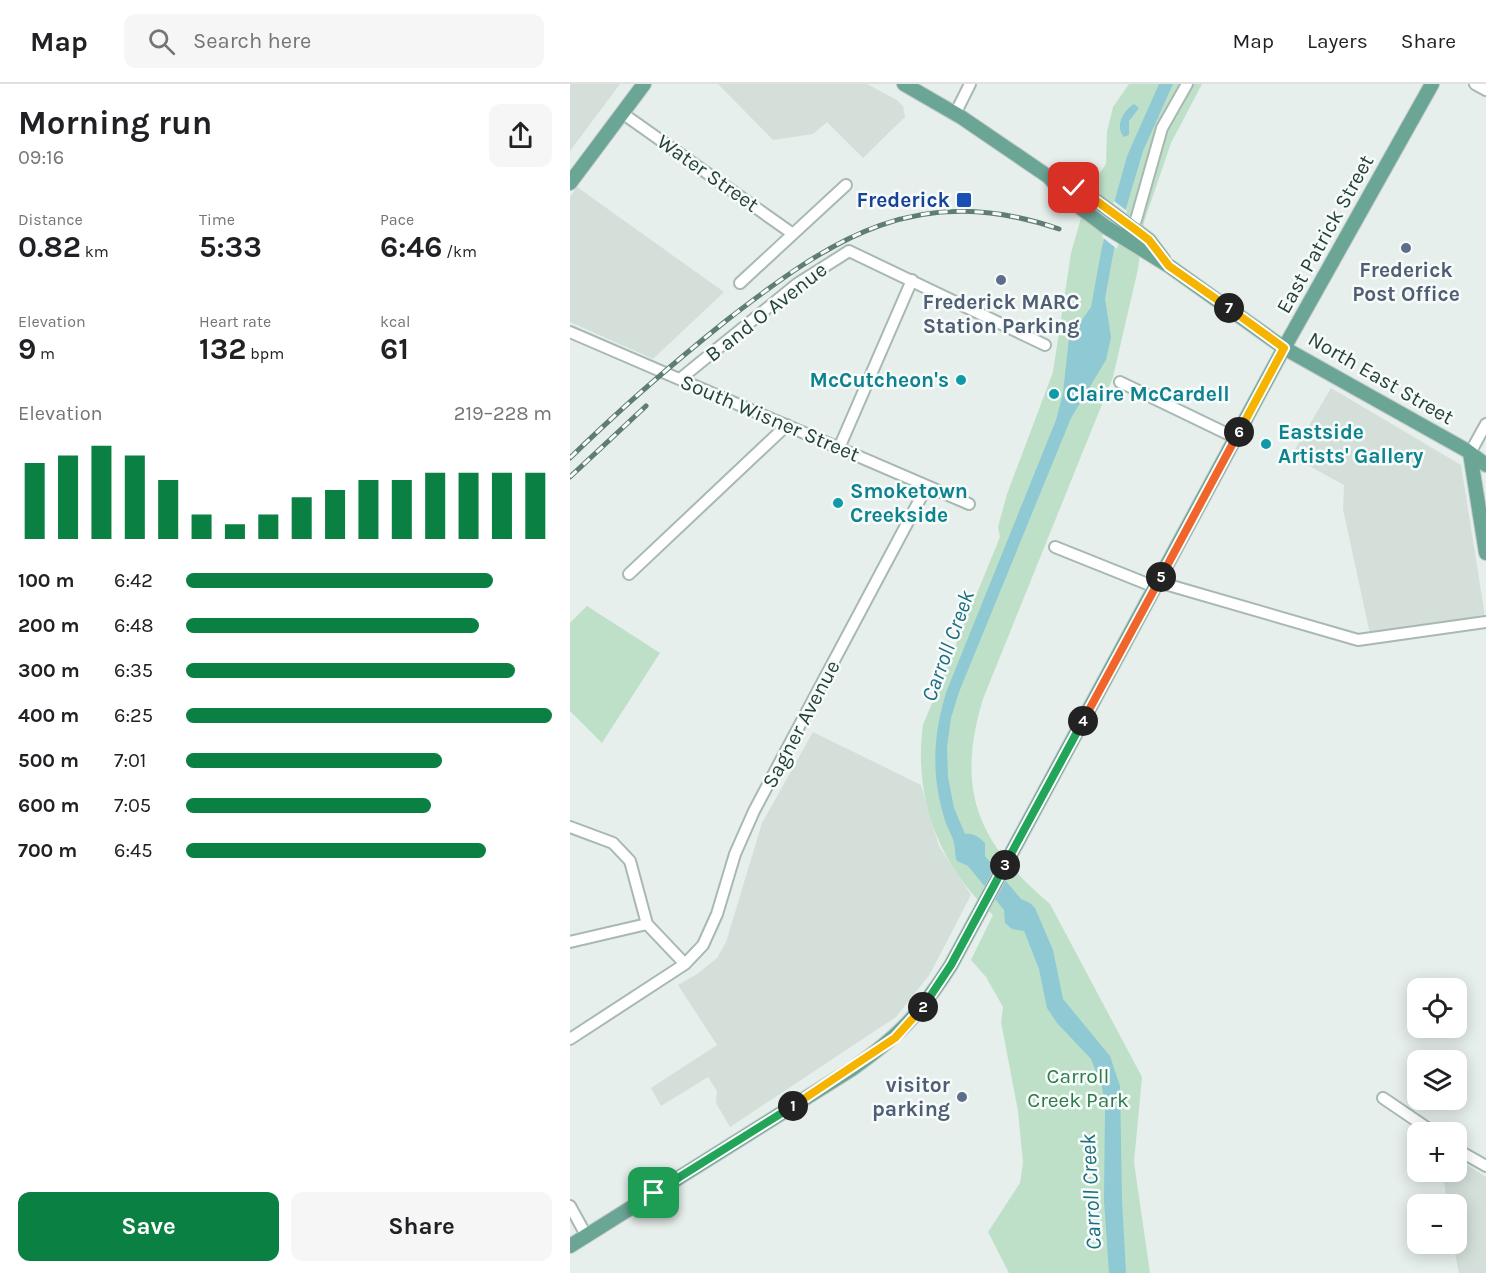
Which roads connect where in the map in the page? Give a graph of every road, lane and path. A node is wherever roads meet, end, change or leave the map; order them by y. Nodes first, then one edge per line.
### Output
1 (644, 84) edge
2 (904, 84) edge
3 (970, 84) edge
4 (1187, 84) edge
5 (1432, 84) edge
6 (1475, 84) edge
7 (1486, 90) edge
8 (622, 113) junction
9 (955, 114) junction
10 (1049, 177) junction
11 (570, 183) edge
12 (846, 184) dead end
13 (1130, 221) junction
14 (793, 234) junction
15 (1169, 266) junction
16 (912, 280) junction
17 (740, 283) dead end
18 (570, 332) edge
19 (1045, 345) dead end
20 (1284, 348) junction
21 (680, 379) junction
22 (1120, 382) dead end
23 (1486, 424) edge
24 (787, 425) junction
25 (1236, 438) junction
26 (838, 448) junction
27 (1470, 453) junction
28 (1486, 465) edge
29 (927, 486) junction
30 (969, 504) dead end
31 (1055, 547) dead end
32 (1486, 553) edge
33 (629, 574) dead end
34 (1157, 584) junction
35 (1486, 622) edge
36 (570, 827) edge
37 (647, 924) junction
38 (570, 942) edge
39 (685, 964) junction
40 (570, 1039) edge
41 (1383, 1098) dead end
42 (1418, 1122) edge
43 (1467, 1155) edge
44 (1486, 1166) edge
45 (570, 1206) edge
46 (586, 1235) junction
47 (570, 1246) edge

1 - 8 main road
2 - 9 main road
3 - 9 street
4 - 13 street
5 - 20 main road, East Patrick Street
6 - 7 street
8 - 11 main road
8 - 14 street, Water Street
9 - 10 main road
10 - 13 main road
10 - 15 main road
12 - 14 street, B and O Avenue
13 - 15 main road
14 - 17 street, B and O Avenue
15 - 20 main road, North East Street
16 - 19 street
16 - 21 street, B and O Avenue
16 - 26 street
18 - 21 street, South Wisner Street
20 - 25 main road, East Patrick Street
20 - 27 main road, North East Street
21 - 24 street, South Wisner Street
22 - 25 street
23 - 27 street
24 - 26 street, South Wisner Street
24 - 33 street
25 - 34 main road, East Patrick Street
26 - 29 street, South Wisner Street
27 - 28 main road, North East Street
27 - 32 main road
29 - 30 street, South Wisner Street
29 - 39 street, Sagner Avenue
31 - 34 street
34 - 35 street
34 - 46 main road, East Patrick Street
36 - 37 street
37 - 38 street
37 - 39 street
39 - 40 street, Sagner Avenue
41 - 42 street
43 - 44 street
45 - 46 street
46 - 47 main road, East Patrick Street

